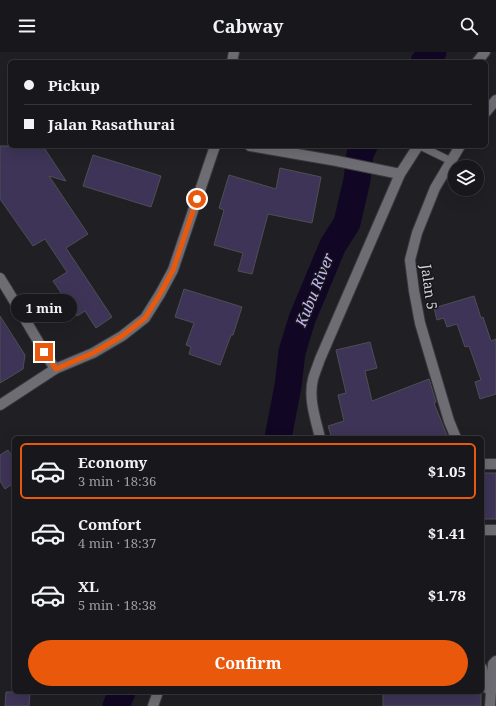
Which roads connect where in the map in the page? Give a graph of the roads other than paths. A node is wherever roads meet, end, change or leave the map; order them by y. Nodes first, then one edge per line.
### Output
1 (496, 100) edge
2 (488, 110) edge
3 (214, 148) edge
4 (262, 148) edge
5 (418, 148) edge
6 (423, 148) edge
7 (459, 148) edge
8 (449, 160) edge
9 (452, 160) edge
10 (448, 166) edge
11 (400, 174) junction
12 (0, 278) edge
13 (56, 369) junction
14 (0, 405) edge
15 (319, 436) edge
16 (455, 436) edge
17 (484, 464) edge
18 (496, 464) edge
19 (484, 530) edge
20 (496, 530) edge
21 (496, 661) edge
22 (484, 676) edge
23 (157, 694) edge
24 (490, 702) edge
25 (153, 706) edge

1 - 2 street
3 - 13 street
4 - 11 street
5 - 11 street
6 - 8 lane
7 - 9 street, Jalan 5
10 - 16 street, Jalan 5
11 - 15 street
12 - 13 street
13 - 14 street
17 - 18 street
19 - 20 street
21 - 24 street
22 - 24 street
23 - 25 street

